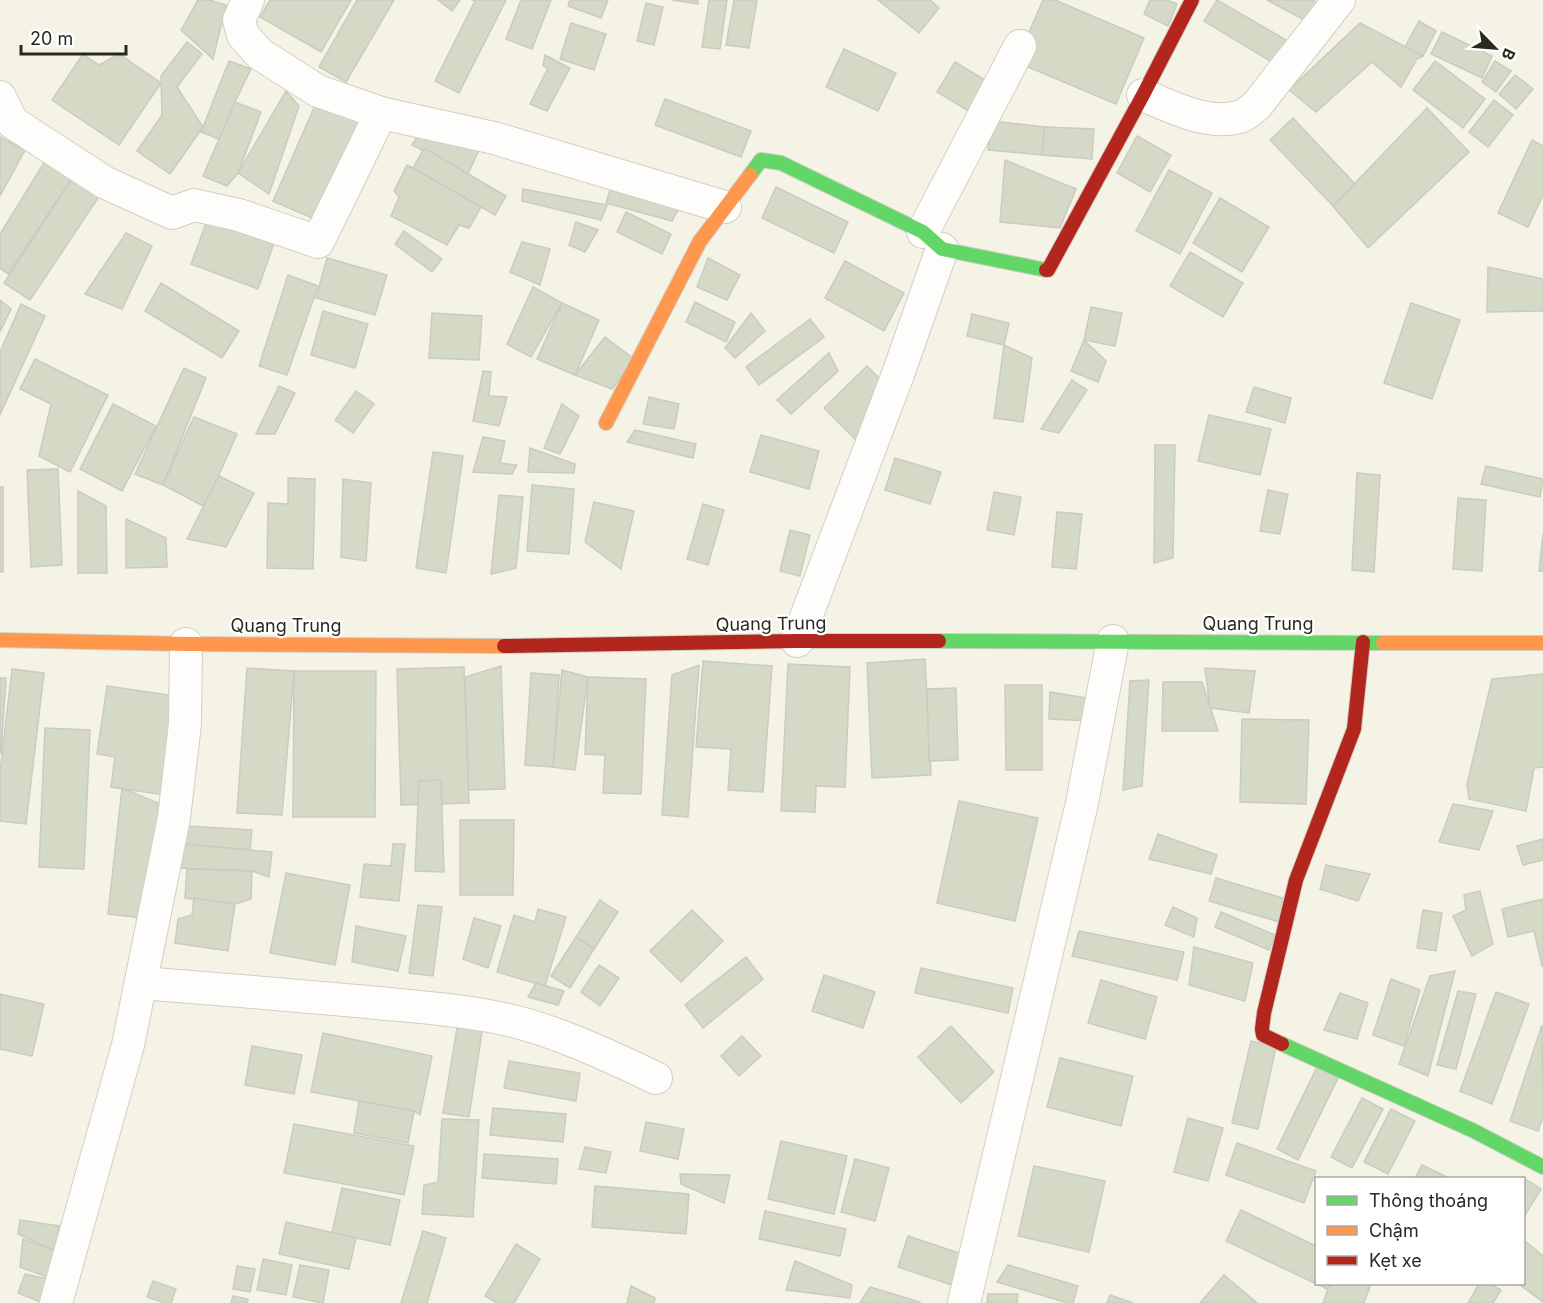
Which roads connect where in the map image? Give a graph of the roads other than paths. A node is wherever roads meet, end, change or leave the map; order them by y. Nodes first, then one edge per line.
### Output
1 (248, 0) edge
2 (1192, 0) edge
3 (1339, 0) edge
4 (1020, 46) dead end
5 (1143, 95) junction
6 (0, 97) edge
7 (381, 113) junction
8 (725, 207) junction
9 (932, 240) junction
10 (606, 423) dead end
11 (0, 640) edge
12 (797, 641) junction
13 (1113, 641) junction
14 (1363, 642) junction
15 (1543, 643) edge
16 (186, 644) junction
17 (141, 983) junction
18 (656, 1078) dead end
19 (1543, 1167) edge
20 (56, 1303) edge
21 (963, 1303) edge

1 - 7 street
2 - 5 street
3 - 5 street
4 - 9 street
5 - 9 street
6 - 7 street
7 - 8 street
8 - 9 street
8 - 10 street
9 - 12 street
11 - 16 street, Quang Trung
12 - 13 street, Quang Trung
12 - 16 street, Quang Trung
13 - 14 street, Quang Trung
13 - 21 street
14 - 15 street, Quang Trung
14 - 19 street
16 - 17 street
17 - 18 street
17 - 20 street

